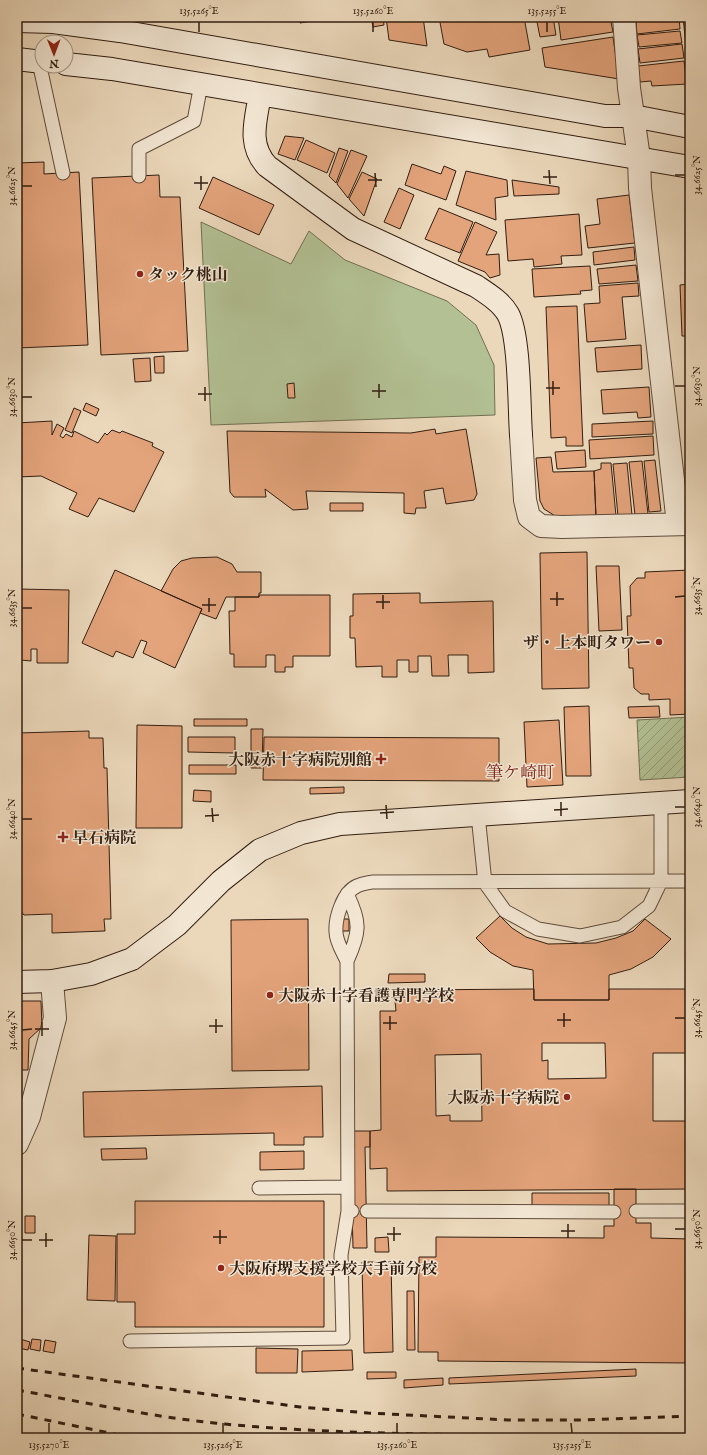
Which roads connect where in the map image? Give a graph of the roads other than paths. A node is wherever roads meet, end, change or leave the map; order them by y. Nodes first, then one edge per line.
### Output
1 (624, 17) edge
2 (17, 21) edge
3 (116, 24) edge
4 (17, 59) edge
5 (34, 61) edge
6 (74, 65) edge
7 (42, 74) edge
8 (201, 84) junction
9 (260, 94) junction
10 (633, 116) junction
11 (690, 126) edge
12 (639, 158) junction
13 (690, 167) edge
14 (63, 173) dead end
15 (139, 176) dead end
16 (684, 524) edge
17 (690, 801) edge
18 (661, 803) junction
19 (478, 815) junction
20 (661, 881) junction
21 (690, 881) edge
22 (485, 883) junction
23 (347, 894) junction
24 (347, 961) junction
25 (52, 981) junction
26 (17, 982) edge
27 (17, 1144) edge
28 (348, 1187) junction
29 (259, 1188) dead end
30 (367, 1211) dead end
31 (636, 1211) dead end
32 (690, 1211) edge
33 (614, 1212) dead end
34 (130, 1341) dead end

1 - 10 street
2 - 3 street
3 - 10 street
4 - 5 street
6 - 8 street
7 - 14 lane
8 - 9 street
8 - 15 lane
9 - 12 street
9 - 16 street
10 - 11 street
10 - 12 street
12 - 13 street
12 - 16 street
17 - 18 street
18 - 19 street
18 - 20 lane
19 - 22 lane
19 - 25 street
20 - 21 lane
20 - 22 lane
20 - 22 lane
22 - 23 lane
23 - 24 lane
23 - 24 lane
24 - 28 lane
25 - 26 street
25 - 27 street
28 - 29 lane
28 - 34 lane
30 - 33 lane
31 - 32 lane

